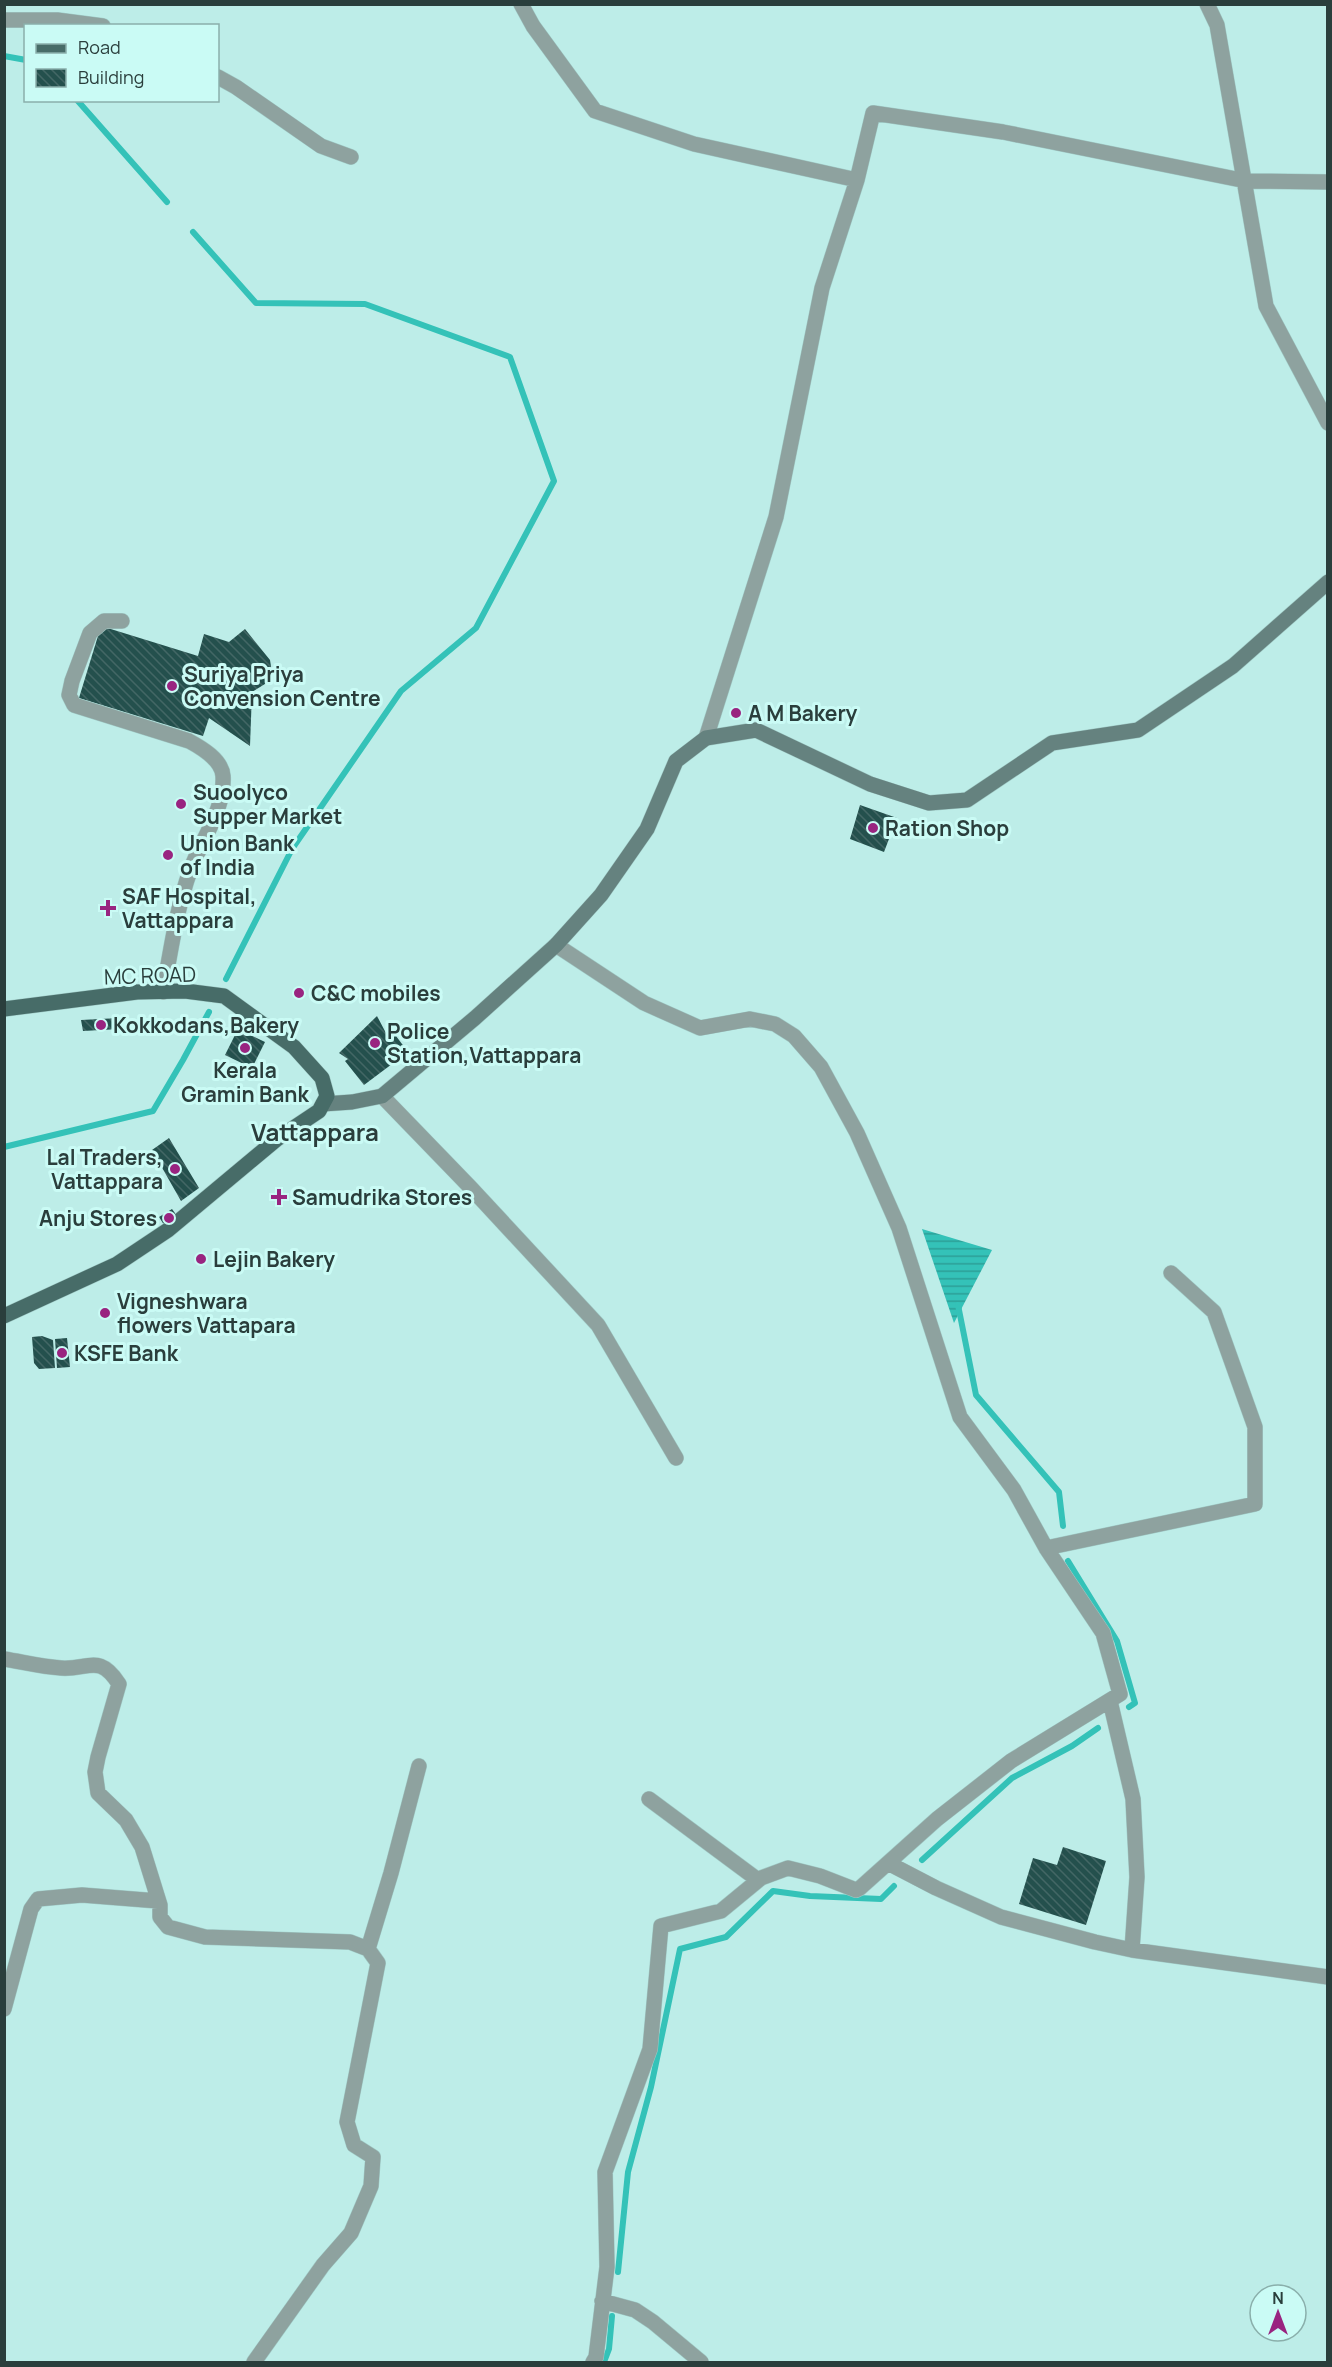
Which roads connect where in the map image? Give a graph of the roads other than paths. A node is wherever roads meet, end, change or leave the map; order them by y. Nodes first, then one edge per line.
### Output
1 (521, 4) edge
2 (1207, 4) edge
3 (4, 20) edge
4 (88, 24) edge
5 (219, 78) edge
6 (351, 156) dead end
7 (857, 180) junction
8 (1246, 181) junction
9 (1328, 182) edge
10 (1328, 423) edge
11 (1328, 582) edge
12 (122, 621) dead end
13 (706, 738) junction
14 (556, 945) junction
15 (163, 992) junction
16 (4, 1010) edge
17 (382, 1096) junction
18 (323, 1104) junction
19 (1171, 1273) dead end
20 (4, 1317) edge
21 (676, 1458) dead end
22 (1046, 1548) junction
23 (4, 1659) edge
24 (1110, 1701) junction
25 (419, 1766) dead end
26 (649, 1799) dead end
27 (888, 1863) junction
28 (758, 1880) junction
29 (158, 1901) junction
30 (368, 1949) junction
31 (1132, 1950) junction
32 (1328, 1977) edge
33 (4, 2009) edge
34 (602, 2301) junction
35 (254, 2362) edge
36 (593, 2362) edge
37 (701, 2362) edge

1 - 7 street
2 - 8 street
3 - 4 street
5 - 6 street
7 - 8 street
7 - 13 street
8 - 9 street
8 - 10 street
11 - 13 main road
12 - 15 street
13 - 14 main road
14 - 17 main road
14 - 22 street
15 - 16 main road, MC ROAD
15 - 18 main road, MC ROAD
17 - 18 main road
17 - 21 street
18 - 20 main road
19 - 22 street
22 - 24 street
23 - 29 street
24 - 27 street
24 - 31 street
25 - 30 street
26 - 28 street
27 - 28 street
27 - 31 street
28 - 34 street
29 - 30 street
29 - 33 street
30 - 35 street
31 - 32 street
34 - 36 street
34 - 37 street

